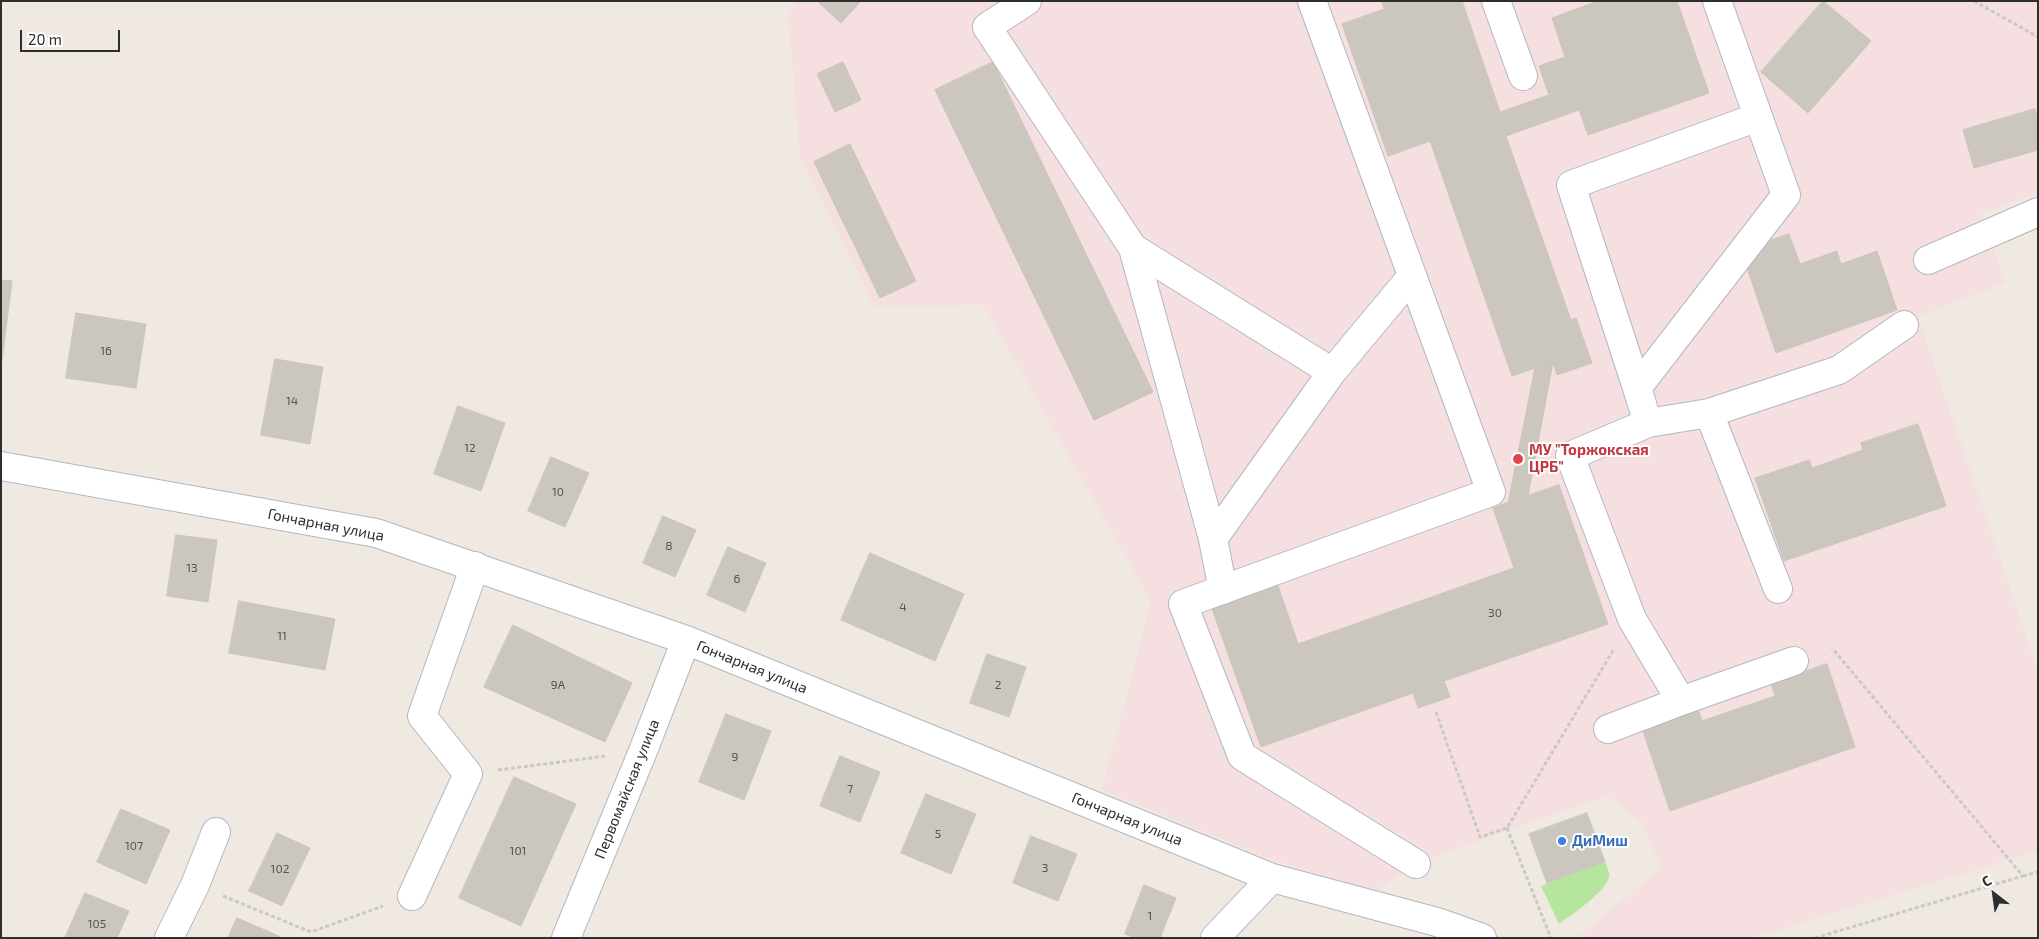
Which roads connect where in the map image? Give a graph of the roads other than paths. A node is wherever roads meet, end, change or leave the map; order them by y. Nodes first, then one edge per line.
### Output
1 (1027, 1) edge
2 (1312, 1) edge
3 (1496, 1) edge
4 (1717, 1) edge
5 (1523, 76) dead end
6 (1758, 117) junction
7 (2038, 212) edge
8 (1133, 248) junction
9 (1928, 260) dead end
10 (1412, 276) junction
11 (1904, 325) dead end
12 (1332, 372) junction
13 (1637, 388) junction
14 (1710, 413) junction
15 (1648, 423) junction
16 (1, 466) edge
17 (1213, 539) junction
18 (475, 566) junction
19 (1778, 589) dead end
20 (1223, 590) junction
21 (686, 640) junction
22 (1794, 661) dead end
23 (1681, 701) junction
24 (1608, 729) dead end
25 (216, 832) dead end
26 (1416, 864) dead end
27 (1272, 878) junction
28 (412, 896) road end
29 (169, 938) edge
30 (566, 938) edge
31 (1215, 938) edge
32 (1482, 938) edge

1 - 8 street
2 - 10 street
3 - 5 street
4 - 6 street
6 - 13 street
6 - 13 street
7 - 9 street
8 - 12 street
8 - 17 street
10 - 12 street
10 - 20 street
11 - 14 street
12 - 17 street
13 - 15 street
14 - 15 street
14 - 19 street
15 - 23 street
16 - 18 street, Гончарная улица
17 - 20 street
18 - 21 street, Гончарная улица
18 - 28 street
20 - 26 street
21 - 27 street, Гончарная улица
21 - 30 street, Первомайская улица
22 - 23 street
23 - 24 street
25 - 29 street
27 - 31 street
27 - 32 street, Гончарная улица

